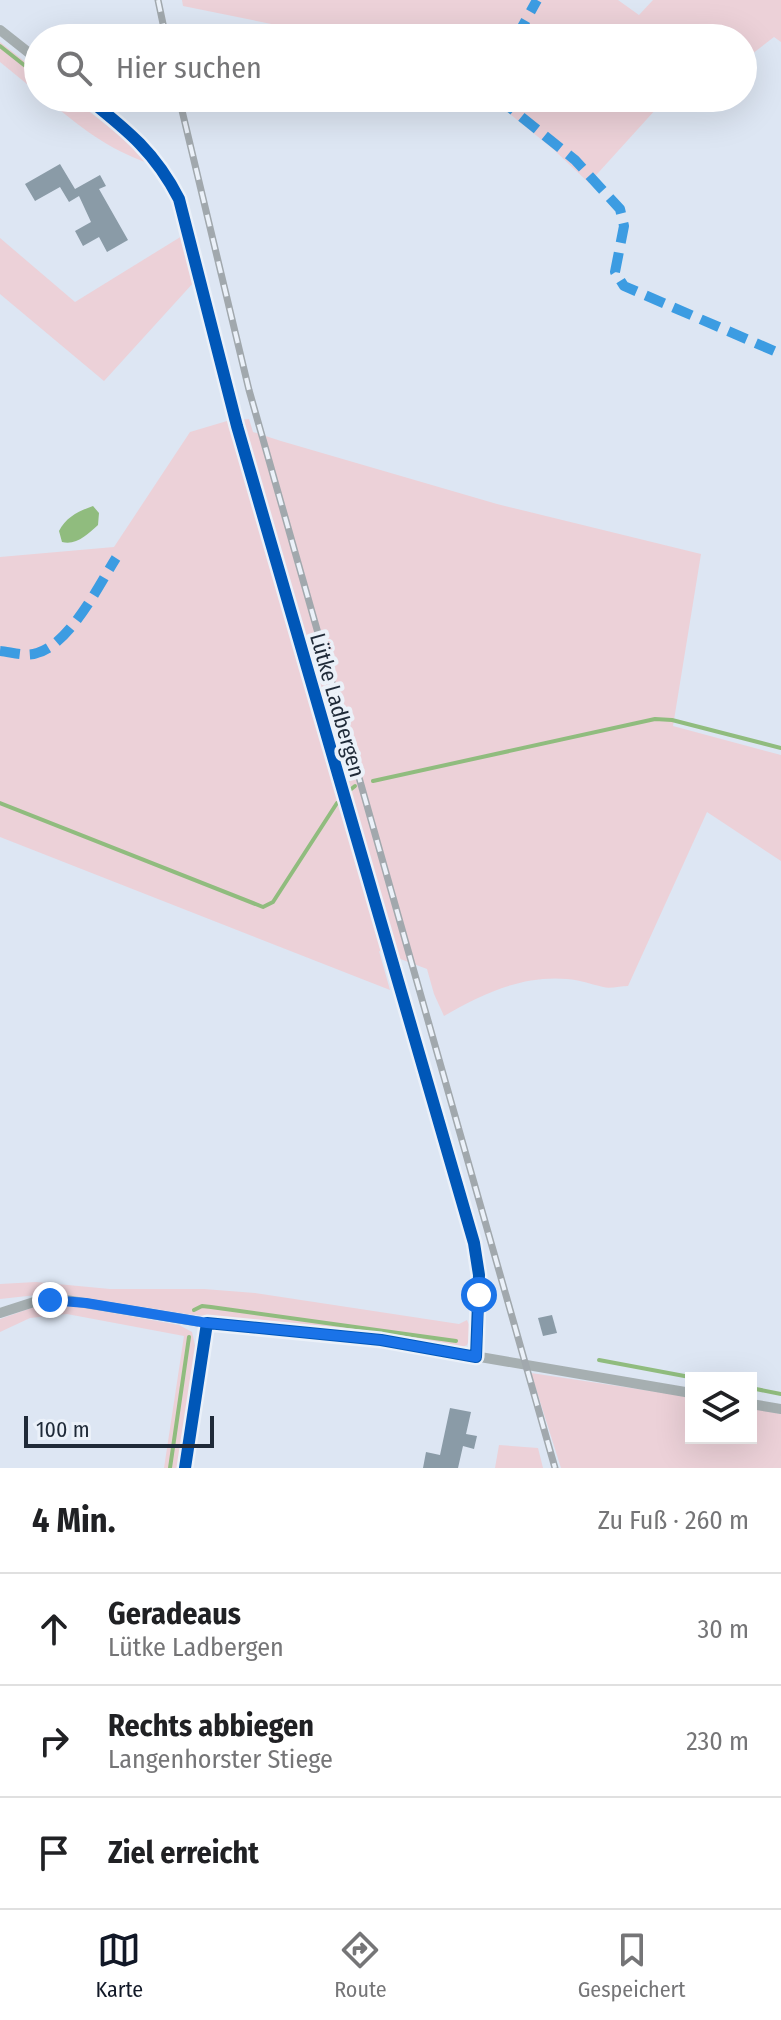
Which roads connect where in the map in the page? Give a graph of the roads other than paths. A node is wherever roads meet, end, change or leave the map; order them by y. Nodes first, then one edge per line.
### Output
1 (0, 30) edge
2 (24, 49) edge
3 (105, 112) edge
4 (0, 1313) edge
5 (207, 1323) junction
6 (476, 1357) junction
7 (685, 1392) edge
8 (757, 1405) edge
9 (781, 1409) edge
10 (185, 1468) edge

1 - 2 street
3 - 6 street, Lütke Ladbergen
4 - 5 street
5 - 6 street
5 - 10 street
6 - 7 street
8 - 9 street

